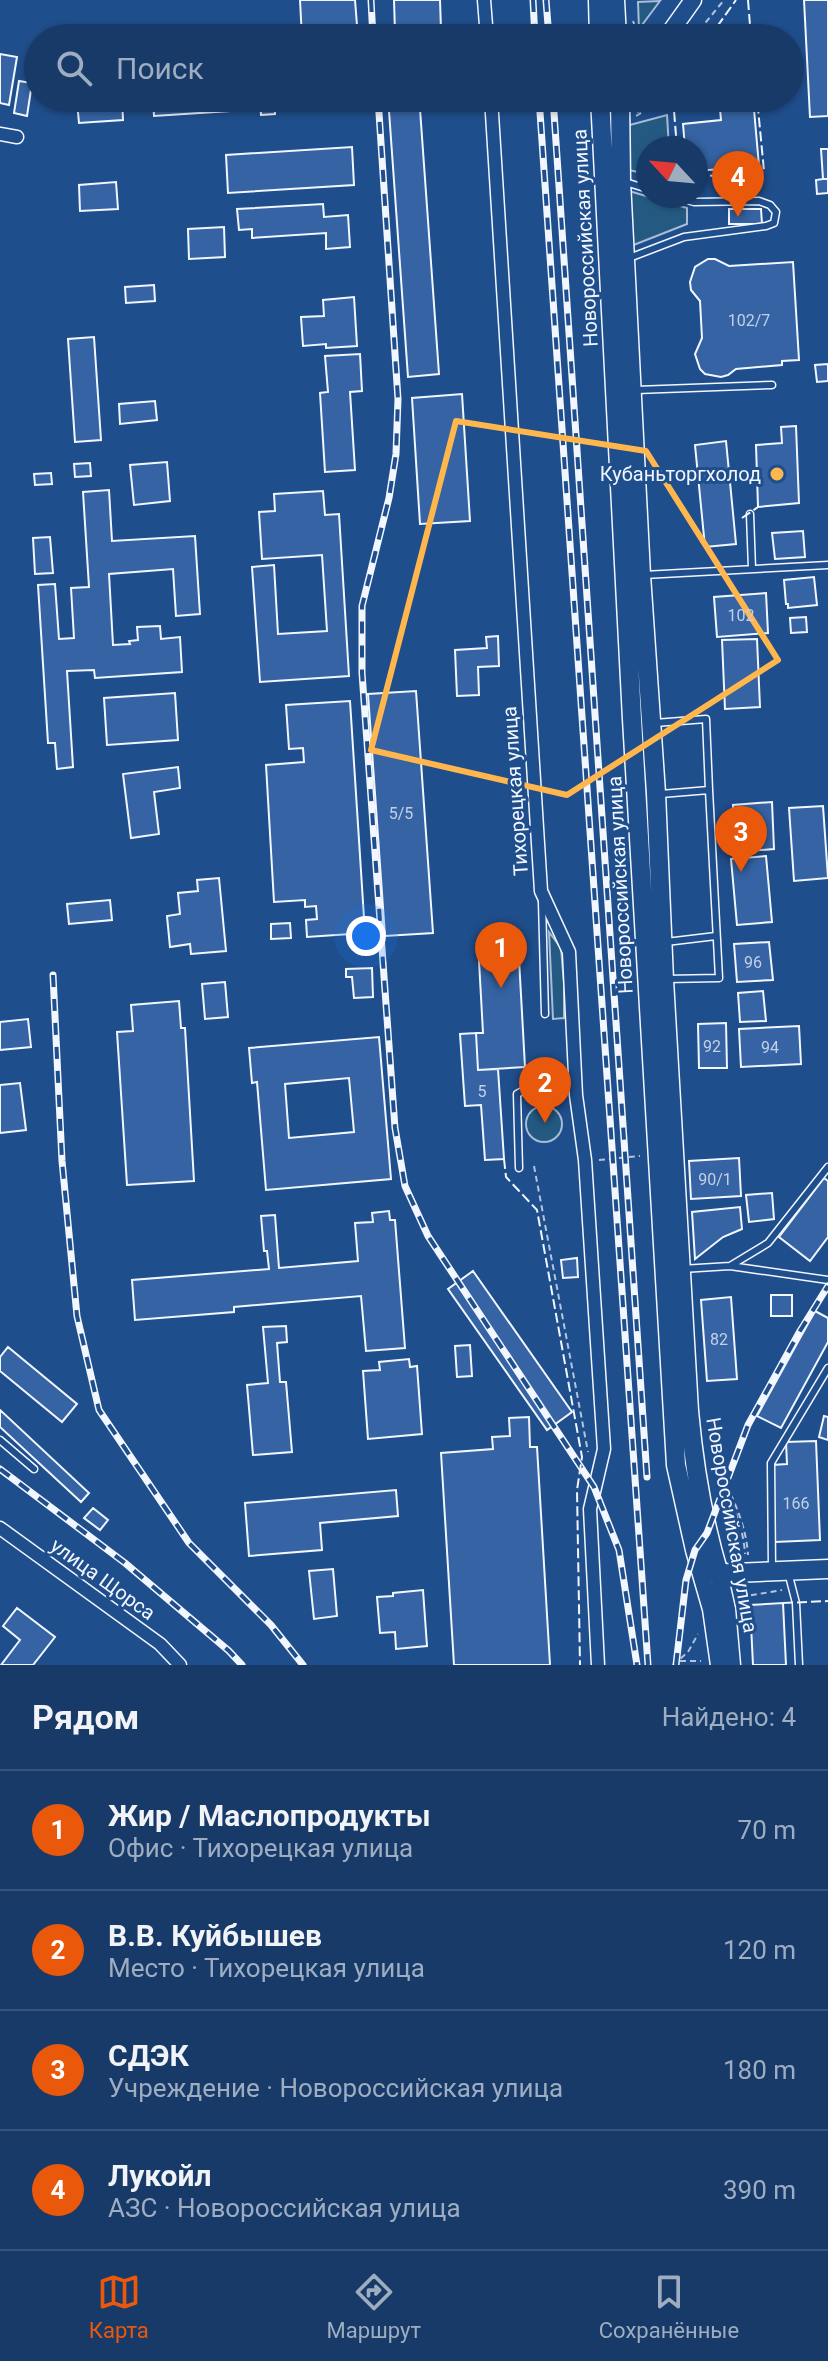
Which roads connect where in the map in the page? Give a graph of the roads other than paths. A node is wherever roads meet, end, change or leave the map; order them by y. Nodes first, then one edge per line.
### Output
1 (484, 0) edge
2 (598, 0) edge
3 (689, 1) edge
4 (615, 6) edge
5 (486, 24) edge
6 (599, 24) edge
7 (626, 24) edge
8 (675, 24) edge
9 (492, 112) edge
10 (601, 112) edge
11 (621, 112) edge
12 (0, 134) edge
13 (17, 137) dead end
14 (621, 181) junction
15 (636, 185) edge
16 (708, 202) edge
17 (625, 259) junction
18 (772, 385) dead end
19 (632, 391) junction
20 (750, 514) dead end
21 (828, 565) edge
22 (752, 569) junction
23 (633, 576) junction
24 (652, 723) junction
25 (709, 790) junction
26 (646, 794) junction
27 (541, 891) junction
28 (716, 936) junction
29 (663, 943) junction
30 (664, 980) junction
31 (545, 1014) dead end
32 (543, 1080) dead end
33 (828, 1167) edge
34 (519, 1168) dead end
35 (730, 1266) junction
36 (682, 1269) junction
37 (828, 1280) edge
38 (828, 1368) edge
39 (0, 1440) edge
40 (34, 1469) dead end
41 (0, 1528) edge
42 (828, 1569) edge
43 (711, 1574) junction
44 (784, 1578) junction
45 (713, 1663) edge
46 (180, 1665) edge
47 (598, 1665) edge
48 (732, 1665) edge
49 (799, 1665) edge

1 - 5 street
2 - 6 main road
3 - 8 street
4 - 7 main road
9 - 27 street, Тихорецкая улица
10 - 23 main road, Новороссийская улица
11 - 14 main road, Новороссийская улица
12 - 13 street
14 - 15 lane
14 - 17 main road, Новороссийская улица
16 - 17 lane
17 - 19 main road, Новороссийская улица
18 - 19 lane
19 - 23 main road, Новороссийская улица
20 - 22 lane
21 - 22 lane
22 - 23 lane
23 - 24 main road, Новороссийская улица
23 - 26 main road, Новороссийская улица
24 - 25 lane
24 - 26 main road, Новороссийская улица
25 - 26 lane
25 - 28 lane
26 - 29 main road, Новороссийская улица
26 - 43 main road, Новороссийская улица
27 - 31 lane
27 - 47 street, Тихорецкая улица
28 - 29 lane
28 - 30 lane
29 - 30 main road, Новороссийская улица
30 - 36 main road, Новороссийская улица
32 - 34 lane
33 - 35 lane
35 - 36 lane
35 - 37 lane
36 - 43 main road, Новороссийская улица
38 - 44 lane
39 - 40 lane
41 - 46 street, улица Щорса
42 - 44 main road
43 - 44 main road
43 - 45 main road, Новороссийская улица
43 - 48 street, Новороссийская улица
44 - 49 lane

